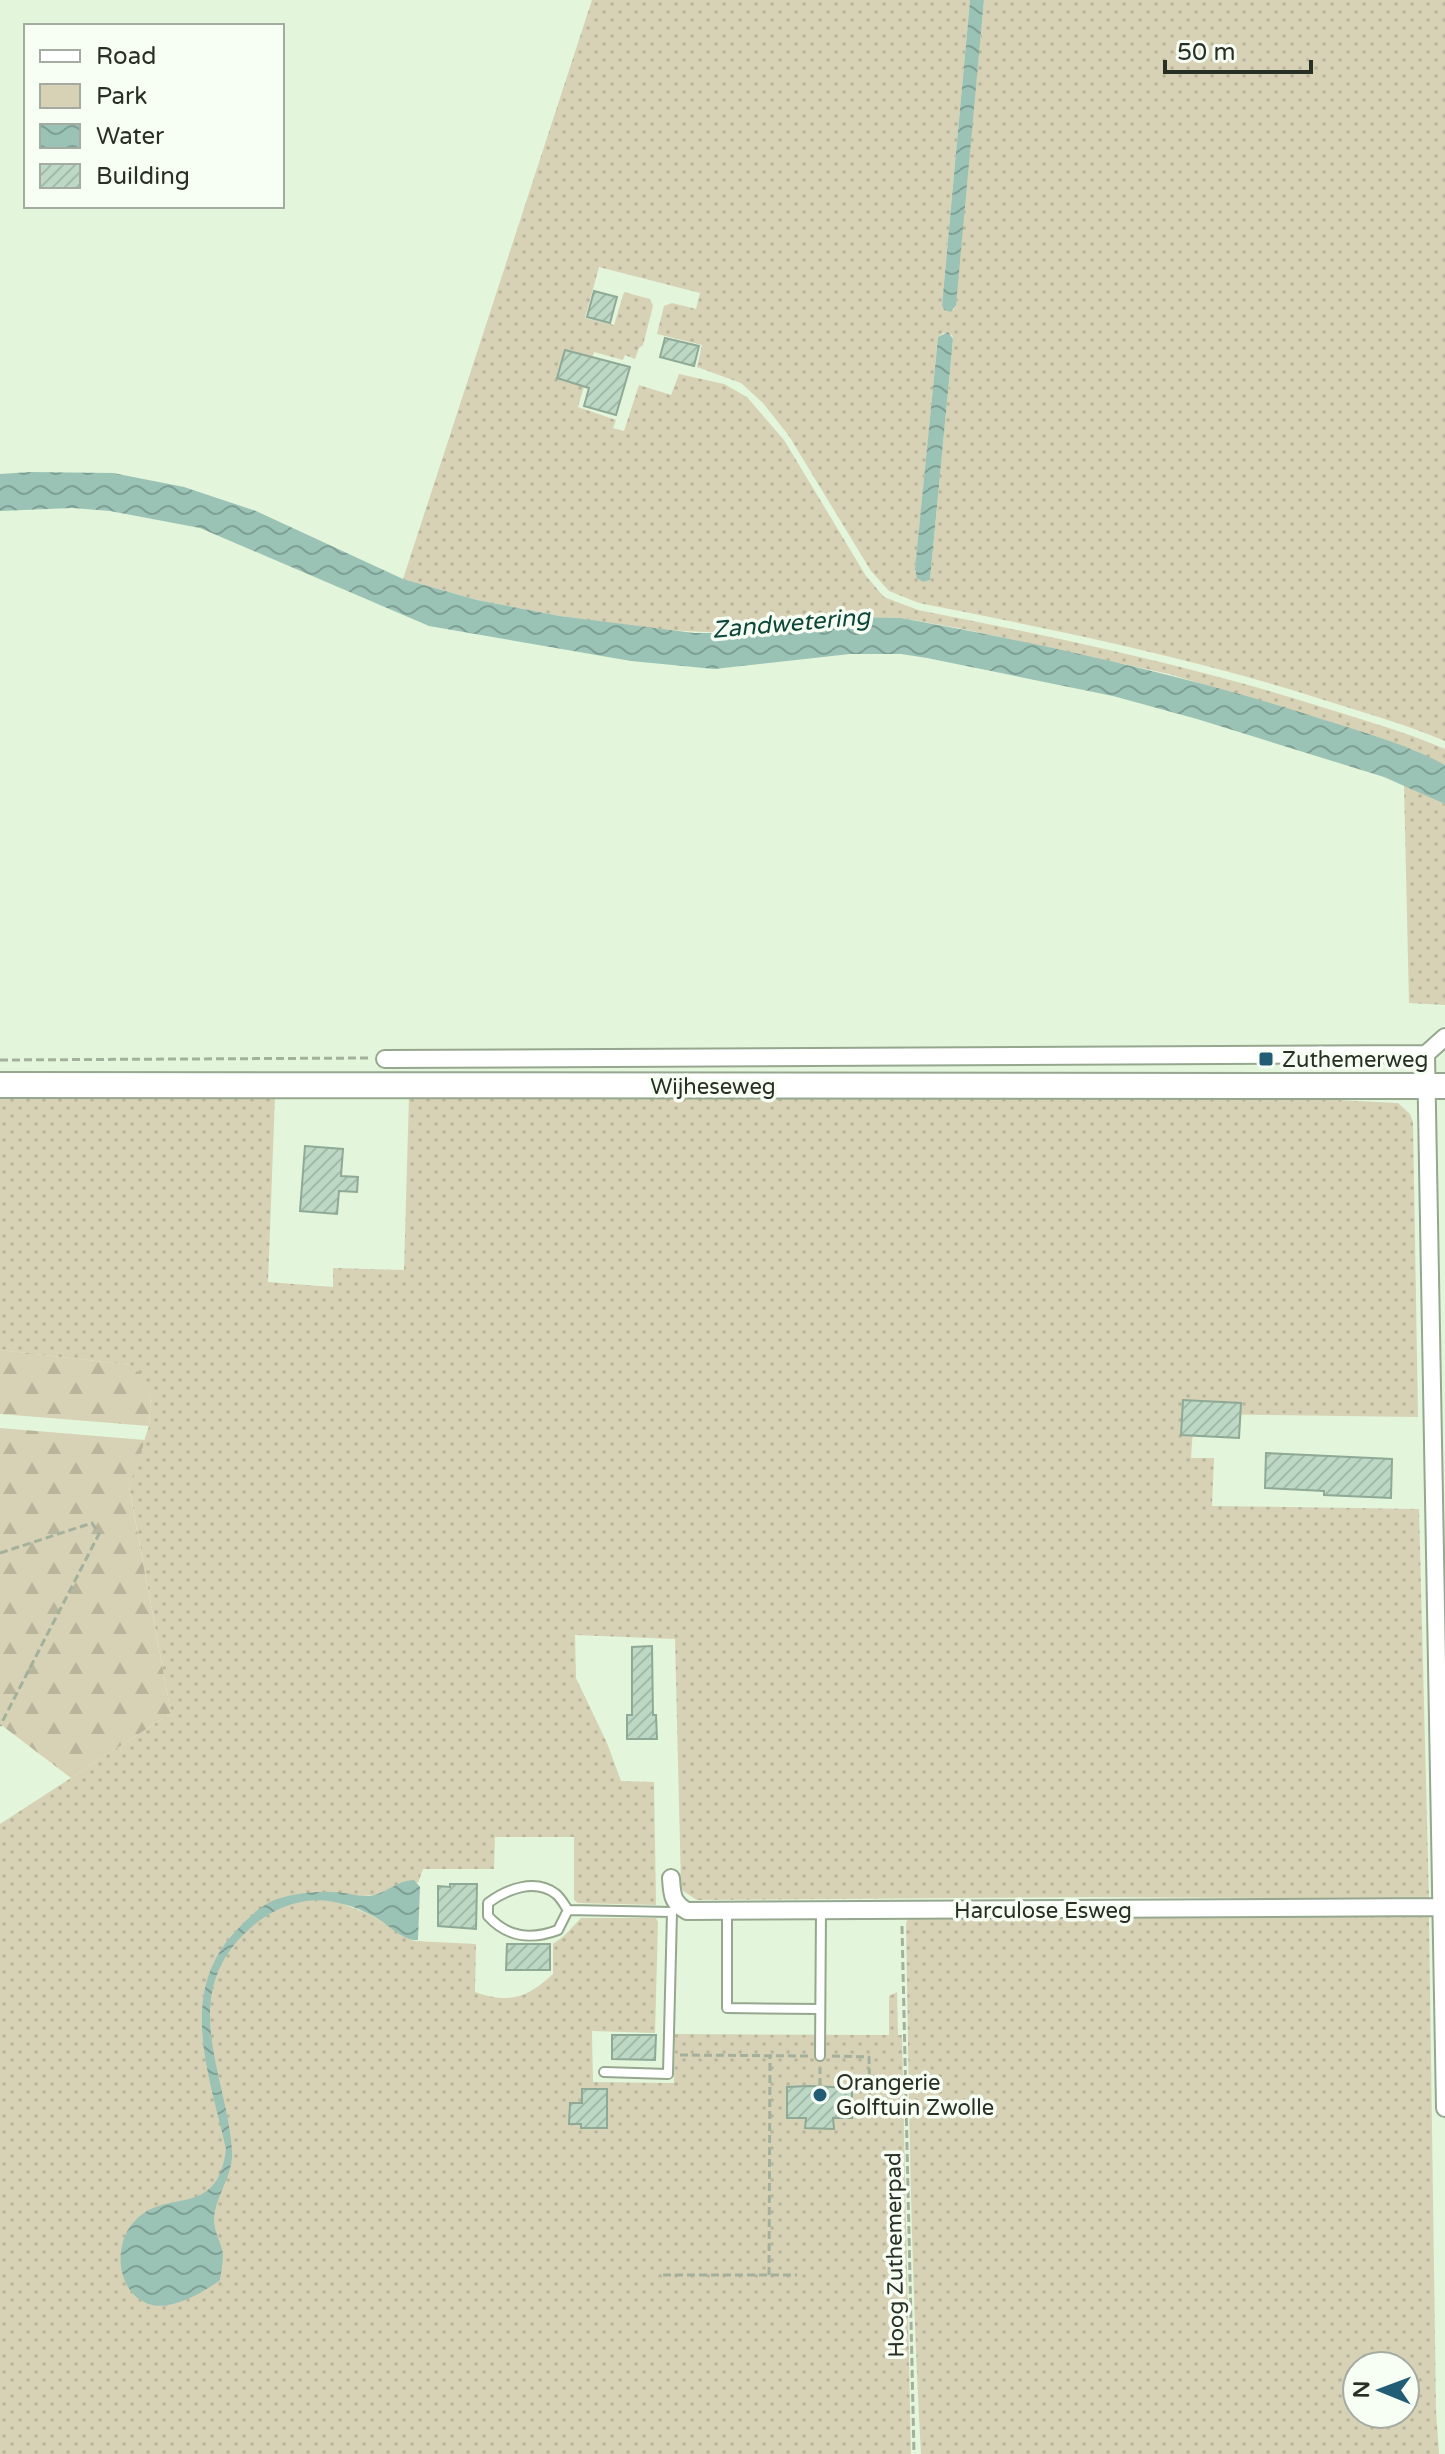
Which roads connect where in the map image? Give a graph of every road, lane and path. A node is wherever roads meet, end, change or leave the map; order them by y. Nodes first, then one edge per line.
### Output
1 (1445, 1037) edge
2 (1426, 1054) junction
3 (385, 1059) joint
4 (0, 1060) edge
5 (0, 1085) edge
6 (1436, 1086) edge
7 (0, 1553) edge
8 (0, 1726) edge
9 (671, 1878) dead end
10 (1440, 1907) junction
11 (675, 1909) junction
12 (568, 1910) junction
13 (727, 1910) junction
14 (821, 1911) junction
15 (902, 1911) junction
16 (820, 2009) junction
17 (668, 2054) junction
18 (770, 2056) junction
19 (820, 2056) junction
20 (604, 2072) dead end
21 (906, 2103) junction
22 (1445, 2108) edge
23 (663, 2275) dead end
24 (769, 2275) junction
25 (797, 2275) dead end
26 (914, 2454) edge

1 - 2 street
2 - 3 street, Wijheseweg
2 - 6 street
3 - 4 path
5 - 6 main road, Wijheseweg
6 - 10 street
7 - 8 path
9 - 11 street
10 - 15 street, Harculose Esweg
10 - 22 street
11 - 12 lane
11 - 13 street, Harculose Esweg
11 - 17 lane
12 - 12 lane
13 - 14 street, Harculose Esweg
13 - 16 lane
14 - 15 street, Harculose Esweg
14 - 16 lane
15 - 21 path, Hoog Zuthemerpad
16 - 19 lane
17 - 18 path
17 - 20 lane
18 - 19 path
18 - 24 path
19 - 21 path
21 - 26 path, Hoog Zuthemerpad
23 - 24 path
24 - 25 path

